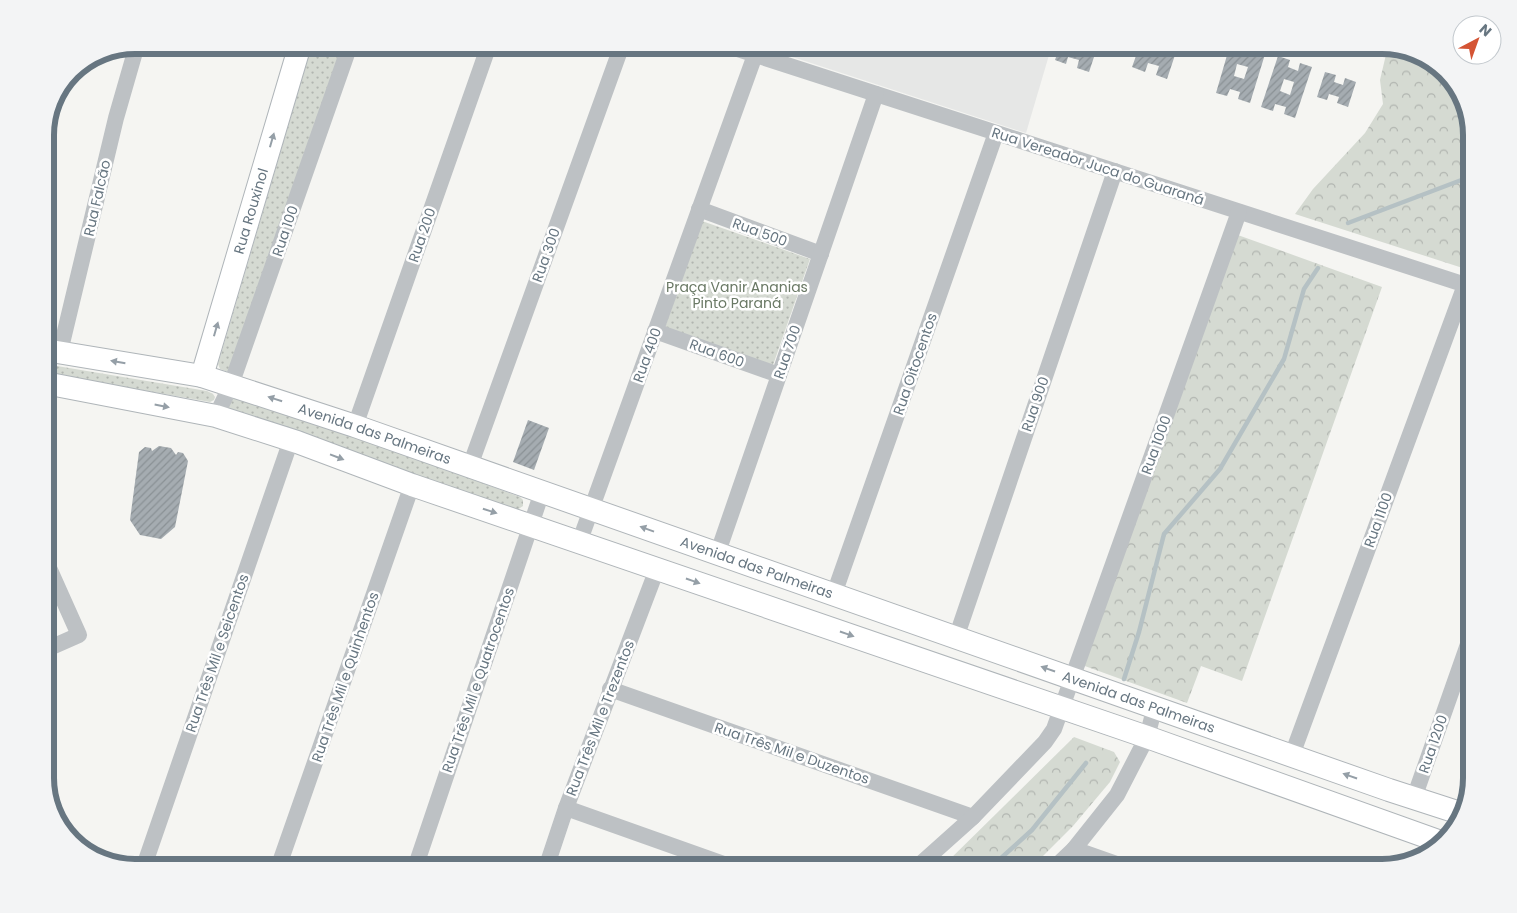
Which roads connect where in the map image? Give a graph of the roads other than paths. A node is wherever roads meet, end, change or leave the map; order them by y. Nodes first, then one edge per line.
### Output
1 (134, 54) edge
2 (297, 54) edge
3 (347, 54) edge
4 (486, 54) edge
5 (619, 54) edge
6 (752, 54) edge
7 (755, 55) junction
8 (876, 94) junction
9 (996, 133) junction
10 (1114, 171) junction
11 (699, 209) junction
12 (1239, 212) junction
13 (821, 254) junction
14 (1463, 284) edge
15 (1463, 299) edge
16 (655, 332) junction
17 (54, 347) edge
18 (54, 351) edge
19 (779, 375) junction
20 (202, 376) junction
21 (54, 385) edge
22 (231, 385) junction
23 (216, 416) junction
24 (355, 426) junction
25 (291, 440) junction
26 (470, 466) junction
27 (412, 485) junction
28 (542, 492) junction
29 (592, 509) junction
30 (530, 525) junction
31 (579, 542) junction
32 (718, 552) junction
33 (657, 568) junction
34 (54, 579) edge
35 (834, 594) junction
36 (956, 638) junction
37 (54, 646) edge
38 (1463, 659) edge
39 (1072, 677) junction
40 (610, 689) junction
41 (1156, 706) junction
42 (1061, 708) junction
43 (1147, 737) junction
44 (1292, 755) junction
45 (1389, 790) junction
46 (1414, 798) junction
47 (566, 808) junction
48 (1456, 812) edge
49 (973, 817) junction
50 (1375, 819) junction
51 (1435, 840) edge
52 (1074, 848) junction
53 (153, 859) edge
54 (281, 859) edge
55 (418, 859) edge
56 (549, 859) edge
57 (710, 859) edge
58 (926, 859) edge
59 (1063, 859) edge
60 (1104, 859) edge

1 - 17 street, Rua Falcão
20 -> 2 street, Rua Rouxinol
3 - 22 street, Rua 100
4 - 24 street, Rua 200
5 - 26 street, Rua 300
6 - 7 street, Rua Vereador Juca do Guaraná
7 - 8 street, Rua Vereador Juca do Guaraná
7 - 11 street, Rua 400
8 - 9 street, Rua Vereador Juca do Guaraná
8 - 13 street, Rua 700
9 - 10 street, Rua Vereador Juca do Guaraná
9 - 35 street, Rua Oitocentos
10 - 12 street, Rua Vereador Juca do Guaraná
10 - 36 street, Rua 900
11 - 13 street, Rua 500
11 - 16 street, Rua 400
12 - 14 street, Rua Vereador Juca do Guaraná
12 - 39 street, Rua 1000
13 - 19 street, Rua 700
15 - 44 street, Rua 1100
16 - 19 street, Rua 600
16 - 29 street, Rua 400
20 -> 18 street, Avenida das Palmeiras
19 - 32 street, Rua 700
20 - 22 street, Avenida das Palmeiras
21 -> 23 street
22 - 23 street, Rua 100
24 -> 22 street, Avenida das Palmeiras
23 - 25 street
24 - 26 street, Avenida das Palmeiras
25 -> 27 street
25 - 53 street, Rua Três Mil e Seicentos
26 - 28 street, Avenida das Palmeiras
27 -> 30 street
27 - 54 street, Rua Três Mil e Quinhentos
28 - 29 street, Avenida das Palmeiras
28 - 30 street, Rua Três Mil e Quatrocentos
29 - 31 street, Rua 400
32 -> 29 street, Avenida das Palmeiras
30 - 31 street
30 - 55 street, Rua Três Mil e Quatrocentos
31 - 33 street
32 - 35 street, Avenida das Palmeiras
33 - 40 street, Rua Três Mil e Trezentos
33 -> 42 street
34 - 37 street
35 - 36 street, Avenida das Palmeiras
39 -> 36 street, Avenida das Palmeiras
38 - 46 street, Rua 1200
39 - 41 street, Avenida das Palmeiras
39 - 42 street, Rua 1000
40 - 47 street, Rua Três Mil e Trezentos
40 - 49 street, Rua Três Mil e Duzentos
41 - 43 street
41 - 44 street, Avenida das Palmeiras
42 - 43 street
42 - 49 street, Rua 1000
43 - 50 street
43 - 52 street
45 -> 44 street, Avenida das Palmeiras
45 - 46 street, Avenida das Palmeiras
45 - 50 street
46 - 48 street, Avenida das Palmeiras
47 - 56 street, Rua Três Mil e Trezentos
47 - 57 street
49 - 58 street, Rua 1000
50 - 51 street
52 - 59 street
52 - 60 street

